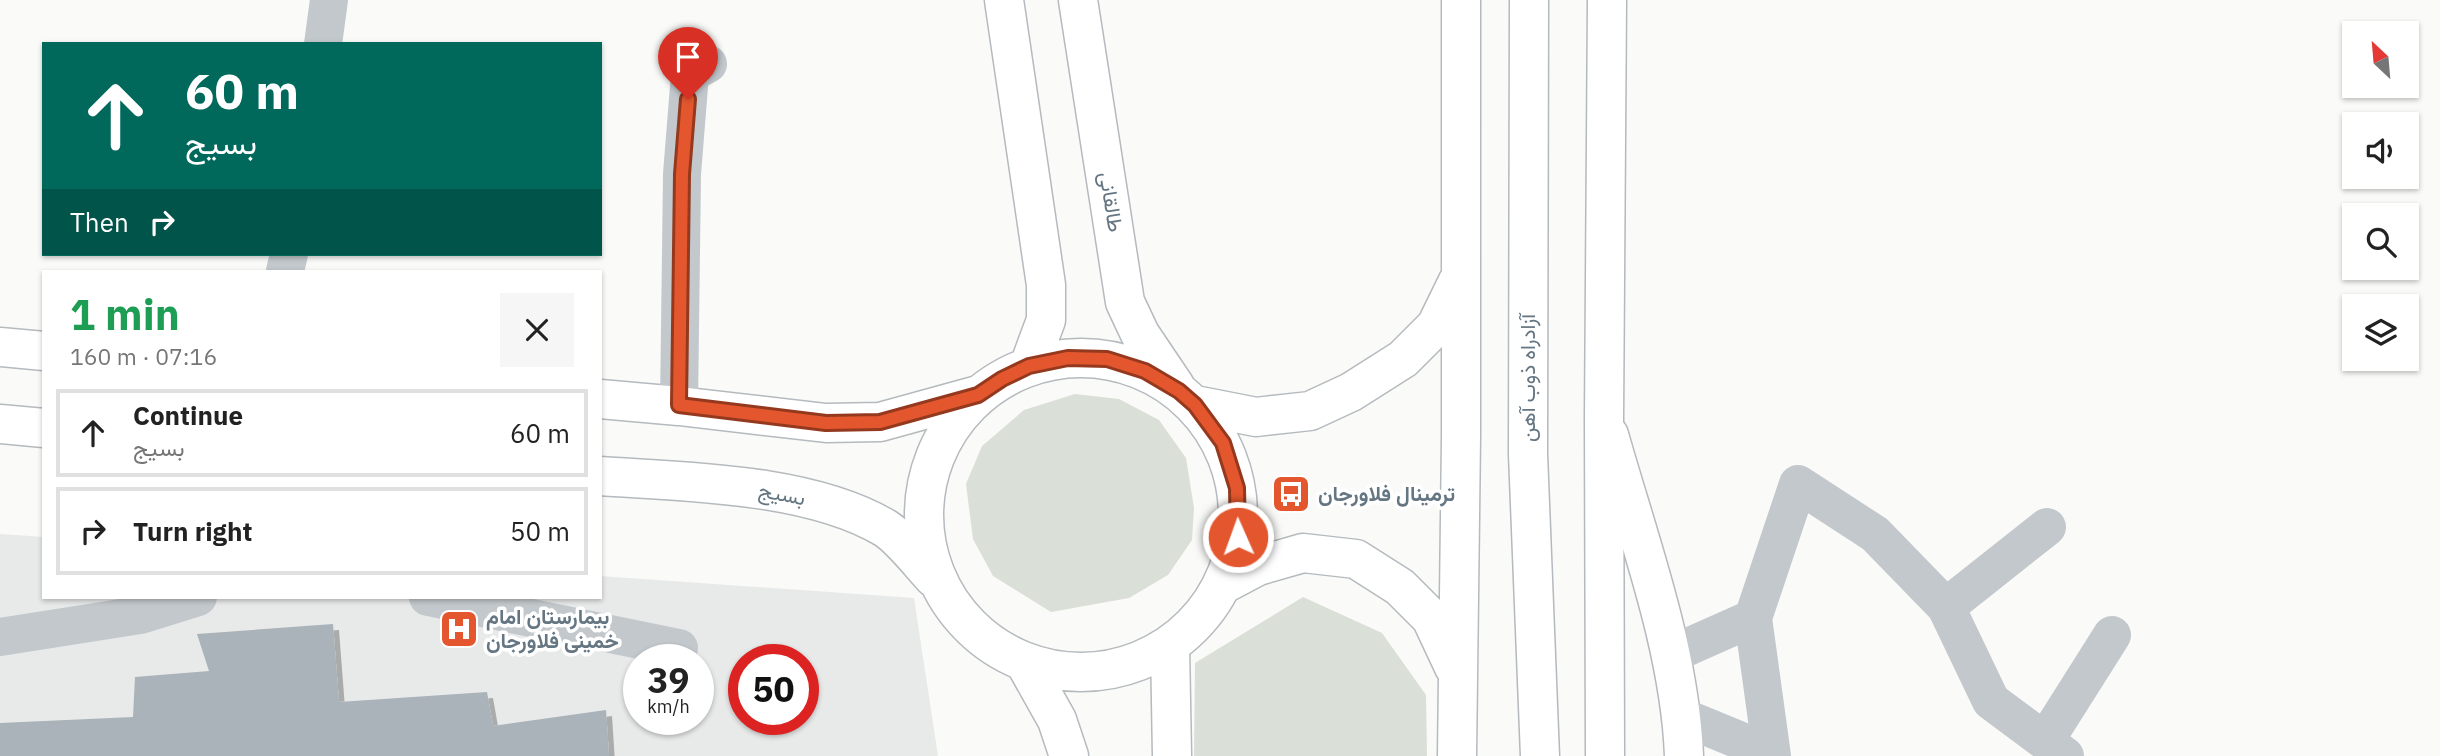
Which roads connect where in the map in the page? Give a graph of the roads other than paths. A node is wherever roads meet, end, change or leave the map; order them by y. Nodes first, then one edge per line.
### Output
1 (329, 0) edge
2 (1004, 0) edge
3 (1079, 0) edge
4 (1461, 0) edge
5 (1529, 0) edge
6 (1607, 0) edge
7 (323, 42) edge
8 (708, 64) dead end
9 (1462, 273) junction
10 (0, 347) edge
11 (42, 352) edge
12 (1029, 366) junction
13 (978, 395) junction
14 (1187, 398) junction
15 (602, 399) edge
16 (679, 405) junction
17 (1604, 419) junction
18 (0, 424) edge
19 (42, 428) edge
20 (602, 475) edge
21 (2048, 527) dead end
22 (936, 580) junction
23 (1224, 584) junction
24 (192, 599) edge
25 (438, 599) edge
26 (1946, 607) junction
27 (1754, 618) junction
28 (2112, 635) dead end
29 (0, 637) edge
30 (659, 644) edge
31 (1170, 646) junction
32 (1671, 654) junction
33 (1025, 663) junction
34 (1458, 676) junction
35 (1683, 718) junction
36 (1055, 738) edge
37 (2055, 749) edge
38 (1069, 756) edge
39 (1172, 756) edge
40 (1457, 756) edge
41 (1540, 756) edge
42 (1605, 756) edge
43 (1686, 756) edge
44 (1755, 756) edge
45 (1772, 756) edge

1 - 7 street
2 - 12 main road
3 - 14 main road, طالقانی
4 - 9 main road
5 - 41 main road, آزادراه ذوب آهن
6 - 17 main road
8 - 16 street
9 - 14 main road
9 - 34 main road
10 - 11 main road
12 - 13 main road
12 - 14 main road
13 - 16 main road
13 - 22 main road
14 - 23 main road, طالقانی
15 - 16 main road
17 - 32 main road
17 - 42 main road
18 - 19 main road
20 - 22 main road, بسیج
21 - 26 street
22 - 33 main road
23 - 31 main road
23 - 34 main road
24 - 29 street
25 - 30 street
26 - 27 street
26 - 37 street
27 - 32 street
27 - 45 street
28 - 37 street
31 - 33 main road
31 - 39 main road
32 - 35 main road
33 - 36 main road
34 - 40 main road
35 - 43 main road
35 - 44 street
36 - 38 main road

